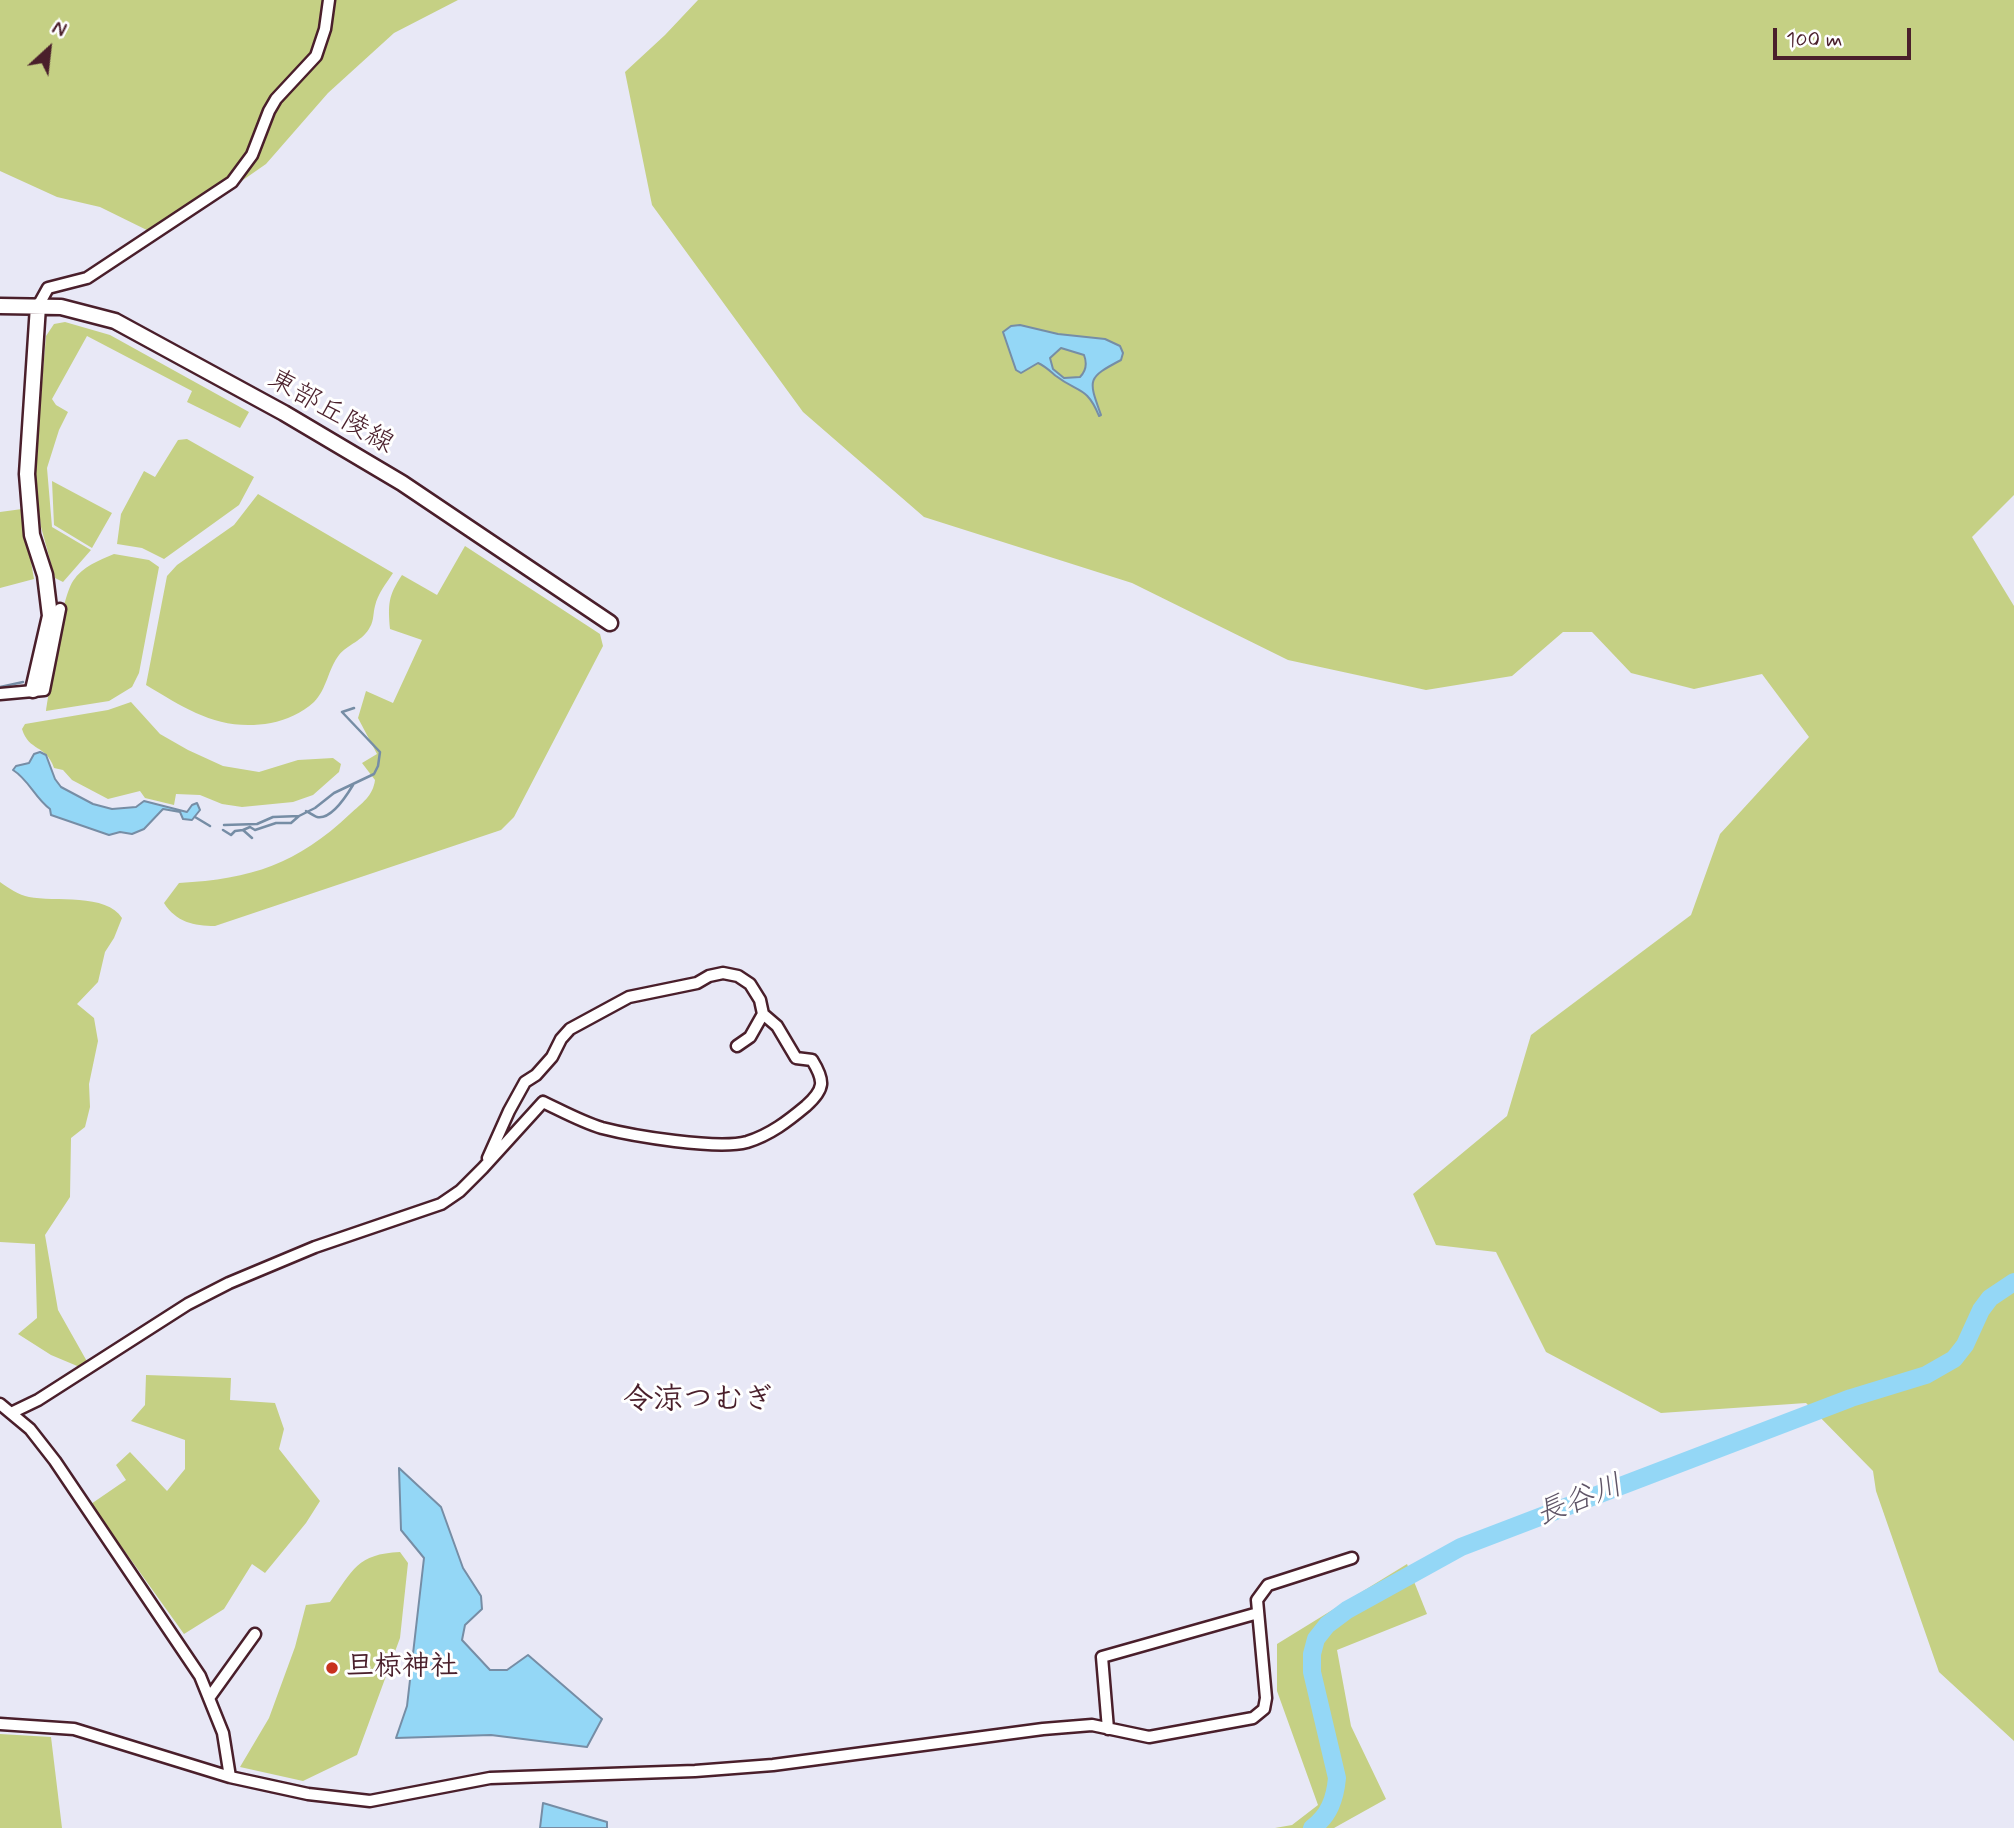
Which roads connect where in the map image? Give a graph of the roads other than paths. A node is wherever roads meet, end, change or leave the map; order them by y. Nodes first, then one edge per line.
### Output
1 (329, 0) edge
2 (0, 306) edge
3 (38, 306) junction
4 (60, 609) dead end
5 (610, 623) dead end
6 (33, 690) junction
7 (0, 694) edge
8 (763, 1014) junction
9 (737, 1046) dead end
10 (484, 1168) junction
11 (0, 1404) edge
12 (11, 1413) junction
13 (1352, 1558) dead end
14 (1258, 1613) junction
15 (255, 1634) dead end
16 (209, 1699) junction
17 (0, 1724) edge
18 (1108, 1729) junction
19 (230, 1777) junction

1 - 3 street
2 - 3 street, 東部丘陵線
3 - 5 street, 東部丘陵線
3 - 6 street
4 - 6 street
6 - 7 street
8 - 9 street
8 - 10 street
8 - 10 street
10 - 12 street
11 - 12 street
12 - 16 street
13 - 14 street
14 - 18 street
14 - 18 street
15 - 16 street
16 - 19 street
17 - 19 street
18 - 19 street

